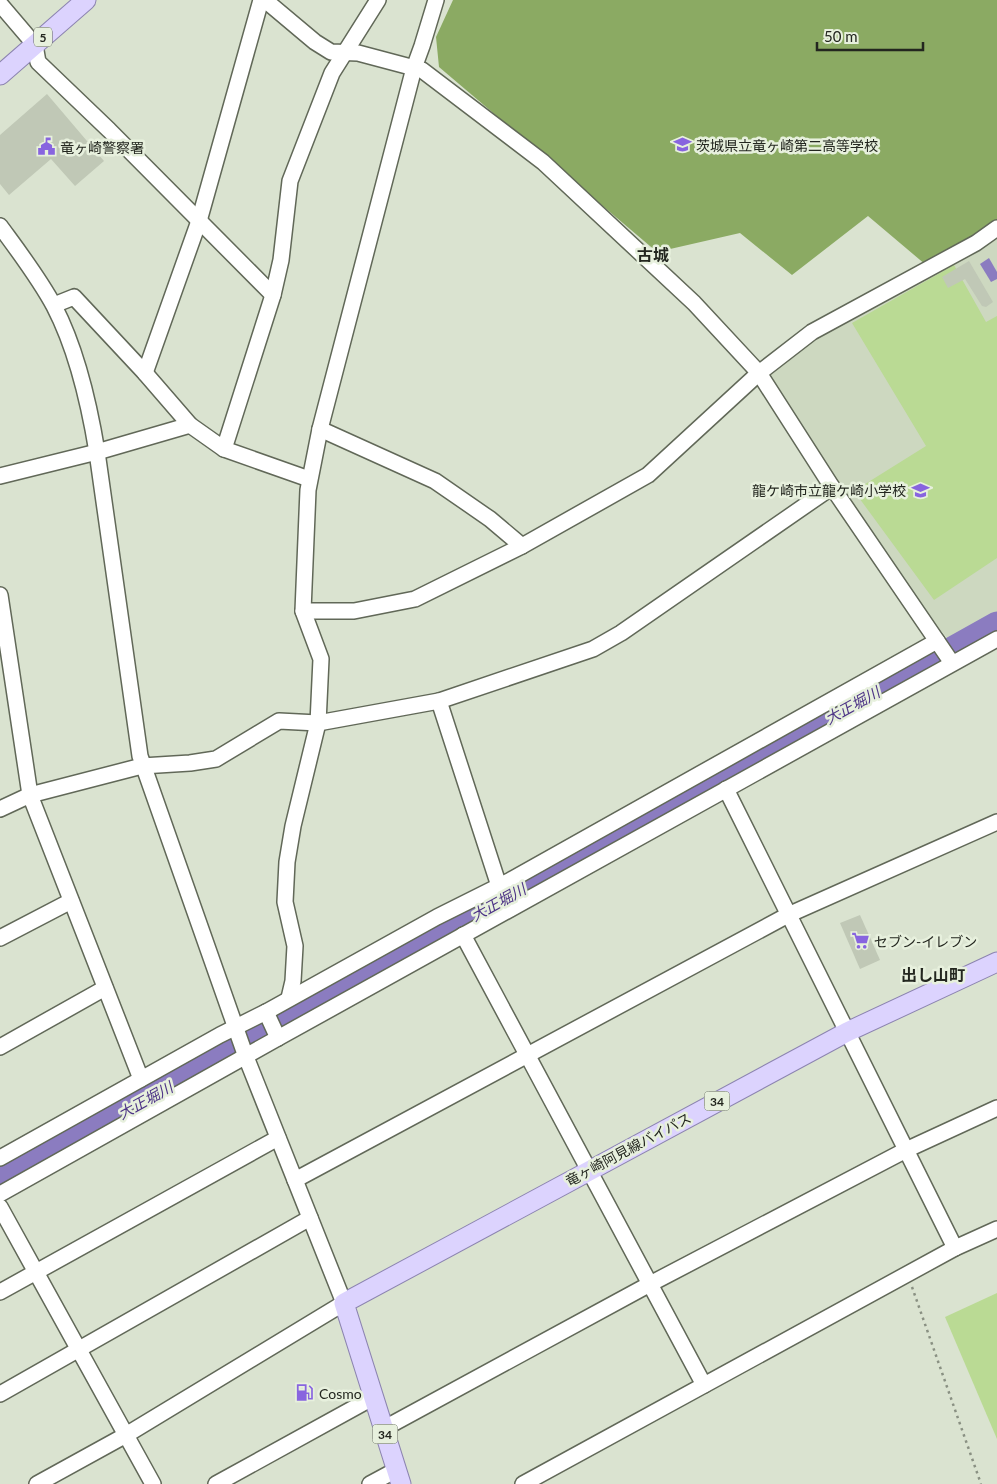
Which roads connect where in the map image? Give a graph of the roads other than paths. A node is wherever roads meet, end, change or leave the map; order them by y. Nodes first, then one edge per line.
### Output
1 (86, 0) edge
2 (261, 0) edge
3 (265, 0) edge
4 (378, 0) edge
5 (436, 0) edge
6 (0, 4) edge
7 (35, 45) junction
8 (345, 52) junction
9 (414, 68) junction
10 (0, 75) edge
11 (199, 221) junction
12 (0, 226) edge
13 (997, 228) edge
14 (274, 295) junction
15 (54, 305) junction
16 (145, 373) junction
17 (759, 373) junction
18 (190, 424) junction
19 (320, 429) junction
20 (224, 449) junction
21 (97, 452) junction
22 (0, 476) edge
23 (309, 479) junction
24 (832, 487) junction
25 (522, 546) junction
26 (0, 595) edge
27 (303, 611) junction
28 (997, 639) edge
29 (937, 641) junction
30 (952, 663) junction
31 (439, 702) junction
32 (318, 723) junction
33 (144, 765) junction
34 (726, 789) junction
35 (30, 795) junction
36 (0, 809) edge
37 (997, 822) edge
38 (500, 888) junction
39 (71, 901) junction
40 (509, 907) junction
41 (788, 915) junction
42 (463, 935) junction
43 (0, 938) edge
44 (997, 962) edge
45 (105, 988) junction
46 (290, 998) junction
47 (267, 1014) junction
48 (236, 1027) junction
49 (847, 1032) junction
50 (278, 1038) junction
51 (0, 1047) edge
52 (528, 1055) junction
53 (246, 1057) junction
54 (141, 1079) junction
55 (997, 1108) edge
56 (278, 1138) junction
57 (906, 1150) junction
58 (0, 1158) edge
59 (590, 1169) junction
60 (295, 1180) junction
61 (0, 1194) edge
62 (0, 1207) edge
63 (310, 1218) junction
64 (997, 1229) edge
65 (955, 1248) junction
66 (36, 1272) junction
67 (650, 1284) junction
68 (0, 1292) edge
69 (344, 1303) junction
70 (79, 1350) junction
71 (704, 1385) junction
72 (0, 1394) edge
73 (374, 1398) junction
74 (383, 1429) junction
75 (126, 1435) junction
76 (398, 1477) edge
77 (37, 1484) edge
78 (153, 1484) edge
79 (216, 1484) edge
80 (370, 1484) edge
81 (523, 1484) edge

1 - 7 main road, 5
2 - 11 street
3 - 8 street
4 - 8 street
5 - 9 street
6 - 7 street
7 - 10 main road, 5
7 - 11 street
8 - 9 street
8 - 14 street
9 - 17 street
9 - 19 street
11 - 14 street
11 - 16 street
12 - 15 street
13 - 17 street
14 - 20 street
15 - 16 street
15 - 21 street
16 - 18 street
17 - 24 street
17 - 25 street
18 - 20 street
18 - 21 street
19 - 23 street
19 - 25 street
20 - 23 street
21 - 22 street
21 - 33 street
23 - 27 street
24 - 29 street
24 - 31 street
25 - 27 street
26 - 35 street
27 - 32 street
28 - 30 street
29 - 30 street
29 - 38 street
30 - 34 street
31 - 32 street
31 - 38 street
32 - 33 street
32 - 46 street
33 - 35 street
33 - 48 street
34 - 40 street
34 - 41 street
35 - 36 street
35 - 39 street
37 - 41 street
38 - 40 street
38 - 46 street
39 - 43 street
39 - 45 street
40 - 42 street
41 - 49 street
41 - 52 street
42 - 50 street
42 - 52 street
44 - 49 main road, 竜ヶ崎阿見線バイパス / 34
45 - 51 street
45 - 54 street
46 - 47 street
47 - 48 street
47 - 50 street
48 - 53 street
48 - 54 street
49 - 57 street
49 - 59 main road, 竜ヶ崎阿見線バイパス / 34
50 - 53 street
52 - 59 street
52 - 60 street
53 - 56 street
53 - 61 street
54 - 58 street
55 - 57 street
56 - 60 street
56 - 66 street
57 - 65 street
57 - 67 street
59 - 67 street
59 - 69 main road, 竜ヶ崎阿見線バイパス / 34
60 - 63 street
62 - 66 street
63 - 69 street
63 - 70 street
64 - 65 street
65 - 71 street
66 - 68 street
66 - 70 street
67 - 71 street
67 - 74 street
69 - 73 main road, 34
69 - 75 street
70 - 72 street
70 - 75 street
71 - 81 street
73 - 74 main road, 34
73 - 79 street
74 - 76 main road, 34
75 - 77 street
75 - 78 street
76 - 80 street

